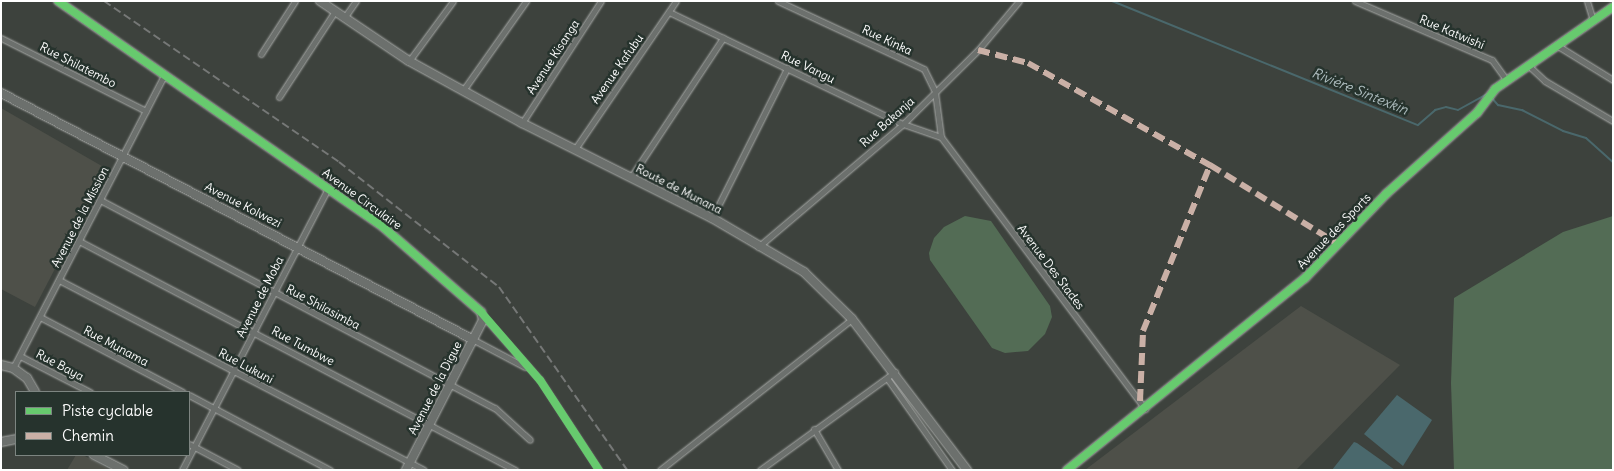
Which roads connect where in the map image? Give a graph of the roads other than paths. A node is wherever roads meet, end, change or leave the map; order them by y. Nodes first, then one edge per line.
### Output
1 (58, 1) edge
2 (295, 1) edge
3 (320, 1) edge
4 (356, 1) edge
5 (453, 1) edge
6 (526, 1) edge
7 (601, 1) edge
8 (676, 1) edge
9 (778, 1) edge
10 (1019, 1) edge
11 (1355, 1) edge
12 (1587, 1) edge
13 (1613, 7) edge
14 (335, 11) junction
15 (669, 12) junction
16 (344, 18) junction
17 (1593, 20) junction
18 (1, 38) edge
19 (722, 38) junction
20 (1558, 46) junction
21 (261, 54) dead end
22 (409, 61) junction
23 (1529, 66) junction
24 (787, 68) junction
25 (164, 75) junction
26 (1506, 79) junction
27 (1613, 80) edge
28 (464, 89) junction
29 (1, 92) edge
30 (935, 92) junction
31 (279, 97) dead end
32 (146, 111) junction
33 (1613, 121) edge
34 (522, 123) junction
35 (903, 124) junction
36 (941, 137) junction
37 (575, 149) junction
38 (123, 156) junction
39 (631, 177) junction
40 (329, 187) junction
41 (100, 200) junction
42 (712, 218) junction
43 (79, 241) junction
44 (298, 246) junction
45 (758, 247) junction
46 (59, 280) junction
47 (274, 293) junction
48 (483, 316) junction
49 (40, 318) junction
50 (852, 319) junction
51 (254, 331) junction
52 (472, 339) junction
53 (20, 356) junction
54 (1, 365) edge
55 (14, 368) junction
56 (529, 369) junction
57 (234, 371) junction
58 (896, 372) junction
59 (887, 378) junction
60 (450, 384) junction
61 (34, 391) edge
62 (88, 391) edge
63 (181, 391) edge
64 (190, 396) edge
65 (214, 409) junction
66 (1145, 410) junction
67 (429, 426) junction
68 (814, 429) junction
69 (15, 439) edge
70 (530, 440) dead end
71 (1, 442) edge
72 (192, 445) edge
73 (96, 456) edge
74 (188, 456) edge
75 (408, 466) edge
76 (123, 470) edge
77 (182, 470) edge
78 (238, 470) edge
79 (330, 470) edge
80 (424, 470) edge
81 (516, 470) edge
82 (599, 470) edge
83 (660, 470) edge
84 (760, 470) edge
85 (838, 470) edge
86 (952, 470) edge
87 (967, 470) edge
88 (1068, 470) edge

1 - 25 street, Avenue Circulaire
2 - 21 street
3 - 14 street, Route de Munana
4 - 16 street
5 - 22 street
6 - 28 street
7 - 34 street, Avenue Kisanga
8 - 15 street, Avenue Kafubu
9 - 30 street, Rue Kinka
10 - 30 street, Rue Bakanja
11 - 26 street, Rue Katwishi
12 - 17 street
13 - 17 street, Avenue des Sports
14 - 16 street, Route de Munana
14 - 31 street
15 - 19 street, Rue Vangu
15 - 37 street, Avenue Kafubu
16 - 22 street, Route de Munana
17 - 20 street, Avenue des Sports
18 - 32 street, Rue Shilatembo
19 - 24 street, Rue Vangu
19 - 39 street
20 - 23 street, Avenue des Sports
20 - 27 street
22 - 28 street, Route de Munana
23 - 26 street, Avenue des Sports
23 - 33 street
24 - 35 street, Rue Vangu
24 - 42 street
25 - 32 street, Avenue de la Mission
25 - 40 street, Avenue Circulaire
26 - 66 street, Avenue des Sports
28 - 34 street, Route de Munana
29 - 38 street, Avenue Kolwezi
30 - 35 street, Rue Bakanja
30 - 36 street, Rue Kinka
32 - 38 street, Avenue de la Mission
34 - 37 street, Route de Munana
35 - 36 street, Rue Vangu
35 - 45 street, Rue Bakanja
36 - 66 street, Avenue Des Stades
37 - 39 street, Route de Munana
38 - 41 street, Avenue de la Mission
38 - 44 street, Avenue Kolwezi
39 - 42 street, Route de Munana
40 - 44 street, Avenue de Moba
40 - 48 street, Avenue Circulaire
41 - 43 street, Avenue de la Mission
41 - 47 street, Rue Shilasimba
42 - 45 street, Route de Munana
43 - 46 street, Avenue de la Mission
43 - 51 street, Rue Tumbwe
44 - 47 street, Avenue de Moba
44 - 52 street, Avenue Kolwezi
45 - 50 street, Route de Munana
46 - 49 street, Avenue de la Mission
46 - 57 street, Rue Lukuni
47 - 51 street, Avenue de Moba
47 - 60 street, Rue Shilasimba
48 - 52 street, Avenue de la Digue
48 - 56 street, Avenue Circulaire
49 - 53 street, Avenue de la Mission
49 - 63 street, Rue Munama
50 - 58 street, Route de Munana
50 - 83 street
51 - 57 street, Avenue de Moba
51 - 67 street, Rue Tumbwe
52 - 56 street
52 - 60 street, Avenue de la Digue
53 - 55 street, Avenue de la Mission
53 - 62 street, Rue Baya
54 - 55 street
55 - 61 street
56 - 82 street, Avenue Circulaire
57 - 65 street, Avenue de Moba
57 - 75 street, Rue Lukuni
58 - 59 street
58 - 87 street, Route de Munana
59 - 68 street
59 - 86 street
60 - 67 street, Avenue de la Digue
60 - 70 street, Rue Shilasimba
64 - 65 street
65 - 72 street, Avenue de Moba
65 - 79 street
66 - 88 street, Avenue des Sports
67 - 75 street, Avenue de la Digue
67 - 81 street, Rue Tumbwe
68 - 84 street
68 - 85 street
69 - 71 street
72 - 78 street
73 - 76 street
74 - 77 street, Avenue de Moba
75 - 80 street, Rue Lukuni

